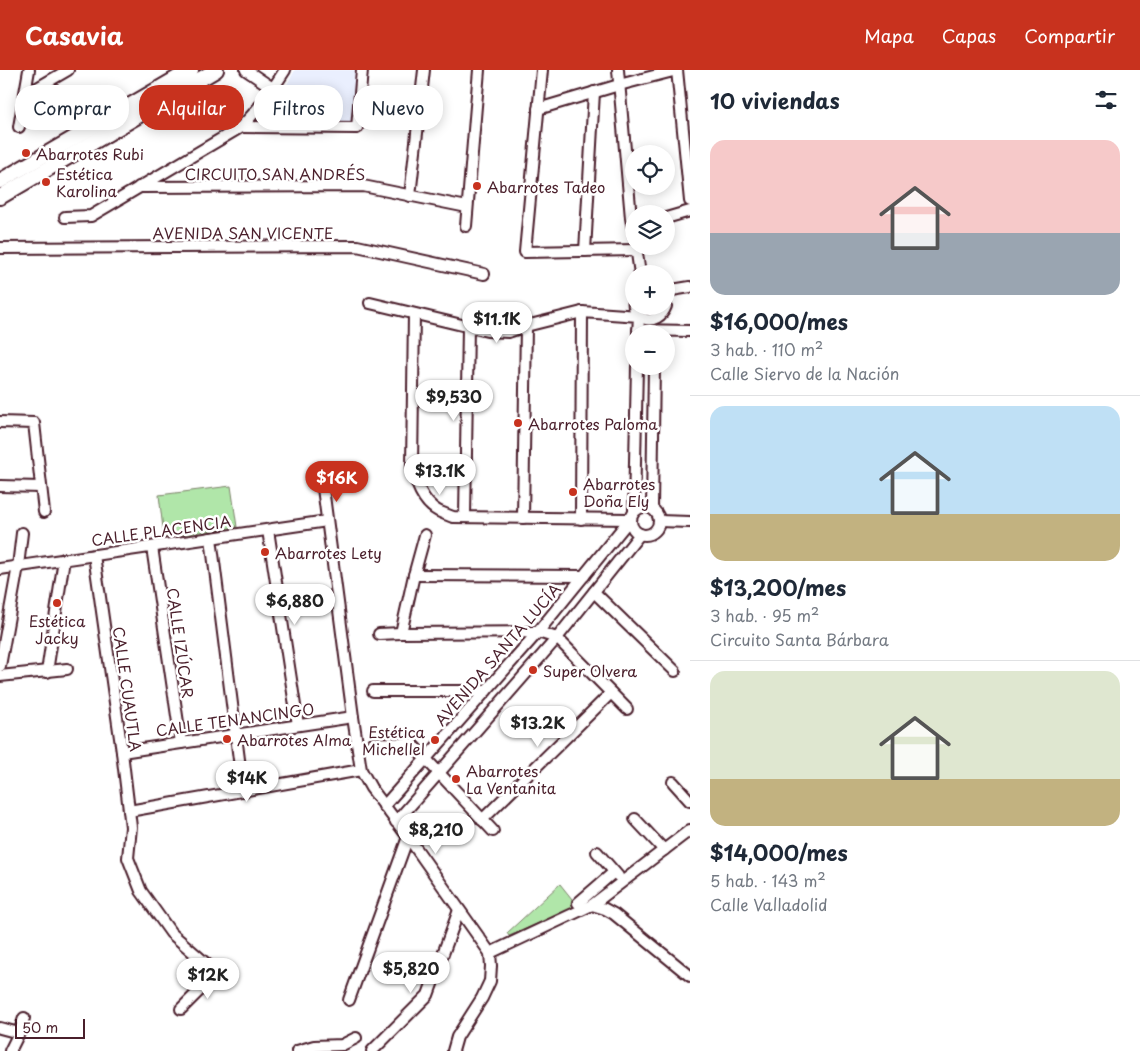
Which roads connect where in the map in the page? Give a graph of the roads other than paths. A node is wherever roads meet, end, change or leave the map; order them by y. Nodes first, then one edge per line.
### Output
1 (29, 70) edge
2 (68, 70) edge
3 (191, 70) edge
4 (216, 70) edge
5 (246, 70) edge
6 (285, 70) edge
7 (362, 70) edge
8 (424, 70) edge
9 (479, 70) edge
10 (542, 70) edge
11 (618, 70) edge
12 (677, 70) edge
13 (619, 84) junction
14 (27, 85) edge
15 (42, 85) edge
16 (268, 85) edge
17 (276, 85) edge
18 (594, 92) junction
19 (538, 109) junction
20 (254, 113) edge
21 (244, 123) edge
22 (244, 126) edge
23 (234, 130) edge
24 (0, 181) edge
25 (139, 187) junction
26 (410, 196) junction
27 (0, 197) edge
28 (690, 201) edge
29 (630, 205) edge
30 (467, 207) junction
31 (690, 211) edge
32 (675, 215) edge
33 (65, 217) dead end
34 (466, 226) dead end
35 (0, 248) edge
36 (625, 249) edge
37 (585, 251) junction
38 (484, 274) dead end
39 (690, 287) edge
40 (675, 290) edge
41 (370, 303) dead end
42 (582, 312) junction
43 (414, 314) junction
44 (661, 315) edge
45 (639, 316) junction
46 (655, 319) junction
47 (638, 325) edge
48 (655, 325) edge
49 (468, 326) junction
50 (526, 326) junction
51 (675, 331) edge
52 (690, 331) edge
53 (637, 375) edge
54 (654, 375) edge
55 (636, 417) junction
56 (653, 417) junction
57 (0, 422) edge
58 (0, 486) edge
59 (41, 487) junction
60 (323, 488) dead end
61 (652, 508) junction
62 (44, 512) dead end
63 (632, 515) junction
64 (465, 517) junction
65 (523, 518) junction
66 (582, 519) junction
67 (659, 521) junction
68 (327, 522) junction
69 (690, 522) edge
70 (268, 530) junction
71 (22, 533) dead end
72 (640, 534) junction
73 (424, 535) dead end
74 (211, 538) junction
75 (152, 547) junction
76 (94, 555) junction
77 (64, 559) junction
78 (18, 566) junction
79 (0, 569) edge
80 (414, 575) junction
81 (584, 576) junction
82 (594, 592) junction
83 (401, 632) junction
84 (538, 632) junction
85 (379, 634) dead end
86 (557, 638) junction
87 (0, 666) edge
88 (67, 670) dead end
89 (675, 671) dead end
90 (47, 672) junction
91 (0, 676) edge
92 (373, 691) dead end
93 (486, 691) junction
94 (611, 693) junction
95 (627, 709) dead end
96 (352, 717) junction
97 (298, 726) junction
98 (236, 734) junction
99 (181, 743) junction
100 (373, 743) dead end
101 (122, 752) junction
102 (426, 759) junction
103 (361, 770) junction
104 (439, 773) junction
105 (673, 782) dead end
106 (243, 791) junction
107 (690, 801) edge
108 (384, 806) junction
109 (129, 811) junction
110 (635, 819) dead end
111 (482, 820) junction
112 (396, 822) junction
113 (690, 830) edge
114 (493, 832) dead end
115 (408, 837) junction
116 (664, 850) junction
117 (597, 852) dead end
118 (614, 872) junction
119 (623, 882) junction
120 (578, 903) dead end
121 (592, 905) junction
122 (459, 910) junction
123 (490, 953) junction
124 (690, 976) edge
125 (350, 1000) dead end
126 (181, 1009) dead end
127 (24, 1018) dead end
128 (0, 1028) edge
129 (19, 1032) junction
130 (356, 1038) dead end
131 (10, 1051) edge
132 (297, 1051) edge
133 (372, 1051) edge
134 (453, 1051) edge

1 - 14 street
2 - 15 street
3 - 24 street
4 - 27 street
5 - 16 street
6 - 17 street, CIRCUITO SAN ANDRÉS
7 - 22 street
8 - 26 street
9 - 30 street
10 - 19 street
11 - 13 street
12 - 13 street
12 - 28 street
13 - 18 street
13 - 29 street
18 - 19 street
18 - 37 street
19 - 37 street
20 - 21 street, CIRCUITO SAN ANDRÉS
23 - 25 street, CIRCUITO SAN ANDRÉS
25 - 26 street, CIRCUITO SAN ANDRÉS
25 - 33 street, CIRCUITO SAN ANDRÉS
26 - 30 street, CIRCUITO SAN ANDRÉS
30 - 34 street
31 - 32 street
35 - 38 street, AVENIDA SAN VICENTE
36 - 37 street
39 - 40 street
41 - 43 street
42 - 45 street
42 - 50 street
42 - 66 street
43 - 49 street
43 - 64 street
44 - 46 street
45 - 46 street
45 - 47 street
46 - 48 street
49 - 50 street
49 - 64 street
50 - 65 street
51 - 52 street
53 - 55 street
54 - 56 street
55 - 56 street
55 - 63 street
56 - 61 street
57 - 59 street
58 - 59 street
59 - 62 street
60 - 68 street
61 - 63 street
61 - 67 street
63 - 66 street
63 - 72 street
63 - 81 street, AVENIDA SANTA LUCÍA
64 - 65 street
65 - 66 street
67 - 69 street
67 - 72 street
68 - 70 street, CALLE PLACENCIA
68 - 96 street
70 - 74 street, CALLE PLACENCIA
70 - 97 street
71 - 78 street
72 - 82 street
73 - 80 street
74 - 75 street, CALLE PLACENCIA
74 - 98 street
75 - 76 street, CALLE PLACENCIA
75 - 99 street, CALLE IZÚCAR
76 - 77 street, CALLE PLACENCIA
76 - 101 street, CALLE CUAUTLA
77 - 78 street, CALLE PLACENCIA
77 - 90 street
78 - 79 street, CALLE PLACENCIA
78 - 87 street
80 - 81 street
80 - 83 street
81 - 84 street, AVENIDA SANTA LUCÍA
82 - 86 street
82 - 89 street
83 - 84 street
83 - 85 street
84 - 86 street
84 - 93 street, AVENIDA SANTA LUCÍA
86 - 94 street
86 - 104 street
88 - 90 street
90 - 91 street
92 - 93 street
93 - 102 street, AVENIDA SANTA LUCÍA
94 - 95 street
94 - 111 street
96 - 97 street, CALLE TENANCINGO
96 - 103 street
97 - 98 street, CALLE TENANCINGO
98 - 99 street, CALLE TENANCINGO
98 - 106 street
99 - 101 street, CALLE TENANCINGO
100 - 102 street
101 - 109 street, CALLE CUAUTLA
102 - 104 street
102 - 108 street, AVENIDA SANTA LUCÍA
103 - 106 street
103 - 108 street
104 - 111 street
104 - 112 street
105 - 107 street
106 - 109 street
108 - 112 street
109 - 126 street, CALLE CUAUTLA
110 - 116 street
111 - 114 street
112 - 115 street
113 - 116 street
115 - 122 street
115 - 125 street
116 - 119 street
117 - 118 street
118 - 119 street
118 - 120 street
119 - 121 street
121 - 123 street
121 - 124 street
122 - 123 street
122 - 133 street
123 - 134 street
127 - 129 street
128 - 129 street
129 - 131 street
130 - 132 street

